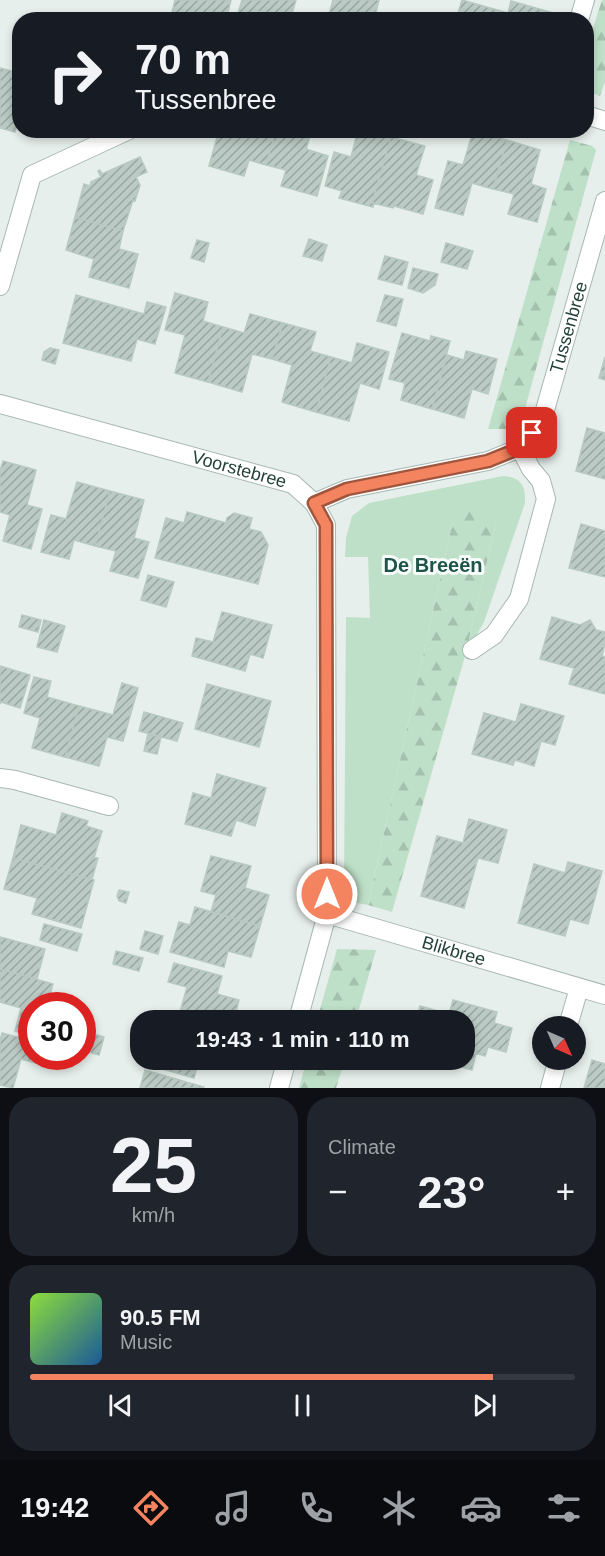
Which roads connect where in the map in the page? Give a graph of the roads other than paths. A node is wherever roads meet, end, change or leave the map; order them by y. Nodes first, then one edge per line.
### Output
1 (112, 138) edge
2 (605, 201) edge
3 (0, 286) edge
4 (0, 404) edge
5 (520, 448) junction
6 (314, 503) junction
7 (472, 650) dead end
8 (0, 778) edge
9 (109, 806) dead end
10 (327, 914) junction
11 (579, 988) junction
12 (605, 995) edge
13 (301, 1010) edge
14 (571, 1016) edge
15 (284, 1070) edge
16 (555, 1070) edge
17 (279, 1088) edge
18 (550, 1088) edge

1 - 3 street
2 - 5 street, Tussenbree
4 - 6 street, Voorstebree
5 - 6 street
5 - 7 street
6 - 10 street, Voorstebree
8 - 9 street
10 - 11 street, Blikbree
10 - 13 street, Voorstebree
11 - 12 street, Blikbree
11 - 14 street
15 - 17 street
16 - 18 street

